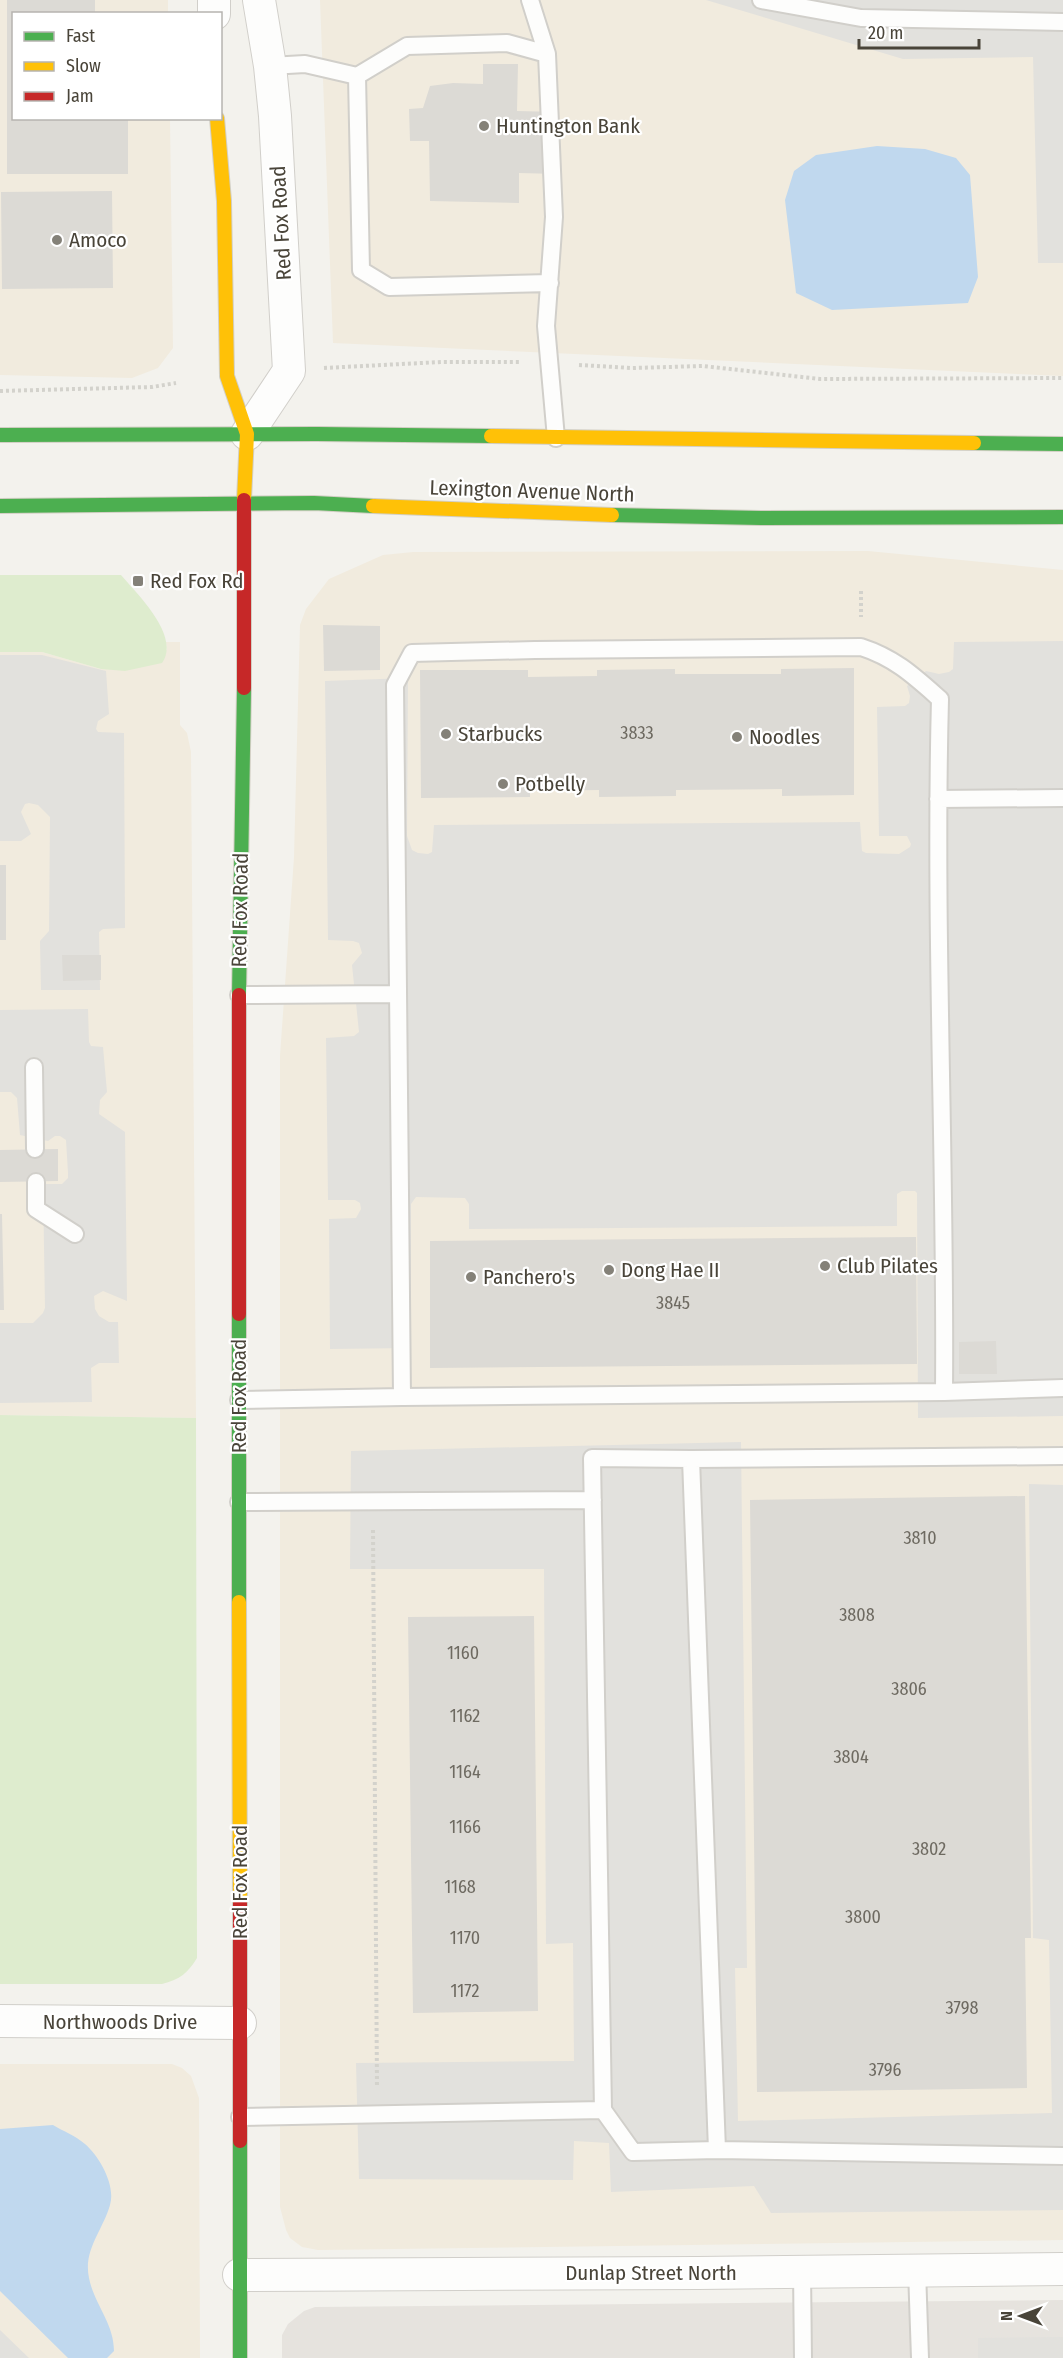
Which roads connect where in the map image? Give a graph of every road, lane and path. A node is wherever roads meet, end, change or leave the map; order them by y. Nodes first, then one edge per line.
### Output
1 (259, 0) edge
2 (530, 0) edge
3 (761, 0) edge
4 (1063, 22) edge
5 (547, 54) junction
6 (270, 66) junction
7 (357, 76) junction
8 (217, 120) edge
9 (550, 283) junction
10 (548, 362) junction
11 (322, 368) dead end
12 (1063, 378) edge
13 (176, 383) dead end
14 (0, 391) edge
15 (248, 434) junction
16 (0, 435) edge
17 (556, 438) junction
18 (1063, 444) edge
19 (244, 503) junction
20 (0, 506) edge
21 (1063, 517) edge
22 (1063, 798) edge
23 (938, 799) junction
24 (398, 994) junction
25 (239, 995) junction
26 (34, 1066) dead end
27 (35, 1149) dead end
28 (36, 1182) dead end
29 (75, 1234) dead end
30 (1063, 1388) edge
31 (944, 1392) junction
32 (402, 1397) junction
33 (239, 1400) junction
34 (1063, 1456) edge
35 (691, 1459) junction
36 (593, 1500) junction
37 (373, 1501) junction
38 (239, 1502) junction
39 (0, 2021) edge
40 (240, 2023) junction
41 (603, 2110) junction
42 (377, 2114) junction
43 (240, 2117) junction
44 (717, 2150) junction
45 (1063, 2156) edge
46 (1063, 2269) edge
47 (917, 2270) junction
48 (802, 2272) junction
49 (239, 2275) junction
50 (240, 2358) edge
51 (803, 2358) edge
52 (920, 2358) edge

1 - 6 street, Red Fox Road
2 - 5 lane
3 - 4 lane
5 - 7 lane
5 - 9 lane
6 - 7 lane
6 - 15 street, Red Fox Road
7 - 9 lane
8 - 15 street, Red Fox Road
9 - 10 lane
10 - 11 path
10 - 12 path
10 - 17 lane
13 - 14 path
15 - 16 street
15 - 17 street
15 - 19 street, Red Fox Road
17 - 18 street
19 - 20 street, Lexington Avenue North
19 - 21 street, Lexington Avenue North
19 - 25 street, Red Fox Road
22 - 23 lane
23 - 24 lane
23 - 31 lane
24 - 25 lane
24 - 32 lane
25 - 33 street, Red Fox Road
26 - 27 lane
28 - 29 lane
30 - 31 lane
31 - 32 lane
32 - 33 lane
33 - 38 street, Red Fox Road
34 - 35 lane
35 - 36 lane
35 - 44 lane
36 - 37 lane
36 - 41 lane
37 - 38 lane
37 - 42 path
38 - 40 street, Red Fox Road
39 - 40 street, Northwoods Drive
40 - 43 street, Red Fox Road
41 - 42 lane
41 - 44 lane
42 - 43 lane
43 - 49 street, Red Fox Road
44 - 45 lane
46 - 47 street, Dunlap Street North
47 - 48 street, Dunlap Street North
47 - 52 lane
48 - 49 street, Dunlap Street North
48 - 51 lane
49 - 50 street, Red Fox Road

